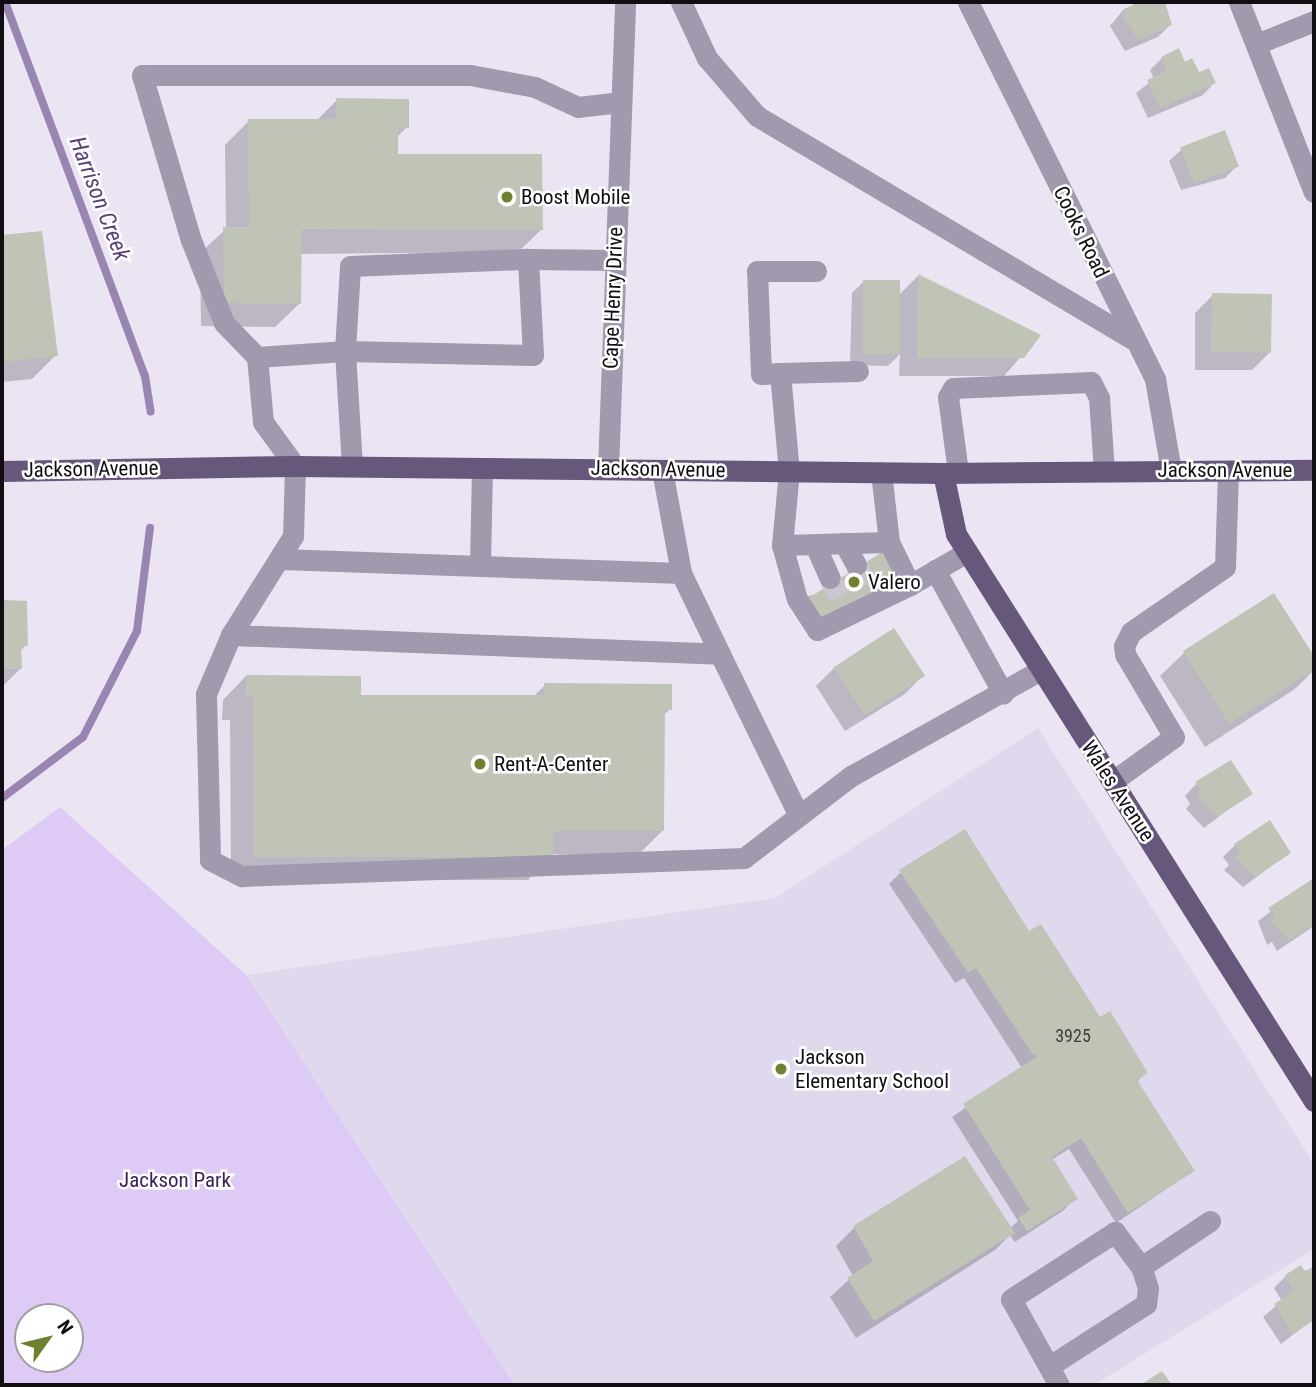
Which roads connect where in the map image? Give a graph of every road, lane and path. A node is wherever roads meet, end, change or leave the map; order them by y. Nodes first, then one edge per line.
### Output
1 (625, 2) edge
2 (681, 2) edge
3 (968, 2) edge
4 (1239, 2) edge
5 (1314, 21) edge
6 (1259, 43) junction
7 (621, 102) junction
8 (1314, 192) edge
9 (528, 259) junction
10 (614, 260) junction
11 (816, 271) dead end
12 (1135, 340) junction
13 (345, 351) junction
14 (257, 357) junction
15 (859, 371) dead end
16 (780, 373) junction
17 (295, 466) junction
18 (352, 466) junction
19 (482, 468) junction
20 (608, 469) junction
21 (662, 470) junction
22 (1314, 470) edge
23 (2, 471) edge
24 (789, 471) junction
25 (1104, 471) junction
26 (1171, 471) junction
27 (881, 472) junction
28 (951, 472) junction
29 (1228, 472) junction
30 (889, 542) junction
31 (844, 543) junction
32 (782, 545) junction
33 (815, 545) junction
34 (967, 552) junction
35 (279, 559) junction
36 (480, 564) junction
37 (856, 565) tunnel mouth
38 (935, 570) junction
39 (681, 573) junction
40 (830, 578) tunnel mouth
41 (910, 585) junction
42 (231, 635) junction
43 (720, 654) junction
44 (1039, 671) junction
45 (1003, 693) junction
46 (1113, 781) junction
47 (798, 814) junction
48 (1314, 1101) edge
49 (1210, 1221) dead end
50 (1141, 1267) junction
51 (1051, 1365) junction
52 (1059, 1385) edge

1 - 7 street, Cape Henry Drive
2 - 12 street
3 - 12 street, Cooks Road
4 - 6 street
5 - 6 street
6 - 8 street
7 - 10 street, Cape Henry Drive
7 - 14 street
9 - 10 street
9 - 13 street
9 - 13 street
10 - 20 street, Cape Henry Drive
11 - 16 street
12 - 26 street, Cooks Road
13 - 14 street
13 - 18 street
14 - 17 street
15 - 16 street
16 - 24 street
17 - 18 main road, Jackson Avenue
17 - 23 main road, Jackson Avenue
17 - 35 street
18 - 19 main road, Jackson Avenue
19 - 20 main road, Jackson Avenue
19 - 36 street
20 - 21 main road, Jackson Avenue
21 - 24 main road, Jackson Avenue
21 - 39 street
22 - 29 main road, Jackson Avenue
24 - 27 main road, Jackson Avenue
24 - 32 street
25 - 26 main road, Jackson Avenue
25 - 28 main road, Jackson Avenue
25 - 28 street
26 - 29 main road, Jackson Avenue
27 - 28 main road, Jackson Avenue
27 - 30 street
28 - 34 main road, Wales Avenue
29 - 46 street
30 - 31 street
30 - 41 street
31 - 33 street
31 - 37 street
32 - 33 street
32 - 41 street
33 - 40 street
34 - 38 street
34 - 44 main road, Wales Avenue
35 - 36 street
35 - 42 street
36 - 39 street
38 - 41 street
38 - 45 street
39 - 43 street
42 - 43 street
42 - 47 street
43 - 47 street
44 - 45 street
44 - 46 main road, Wales Avenue
45 - 47 street
46 - 48 main road, Wales Avenue
49 - 50 street
50 - 51 street
50 - 51 street
51 - 52 street

